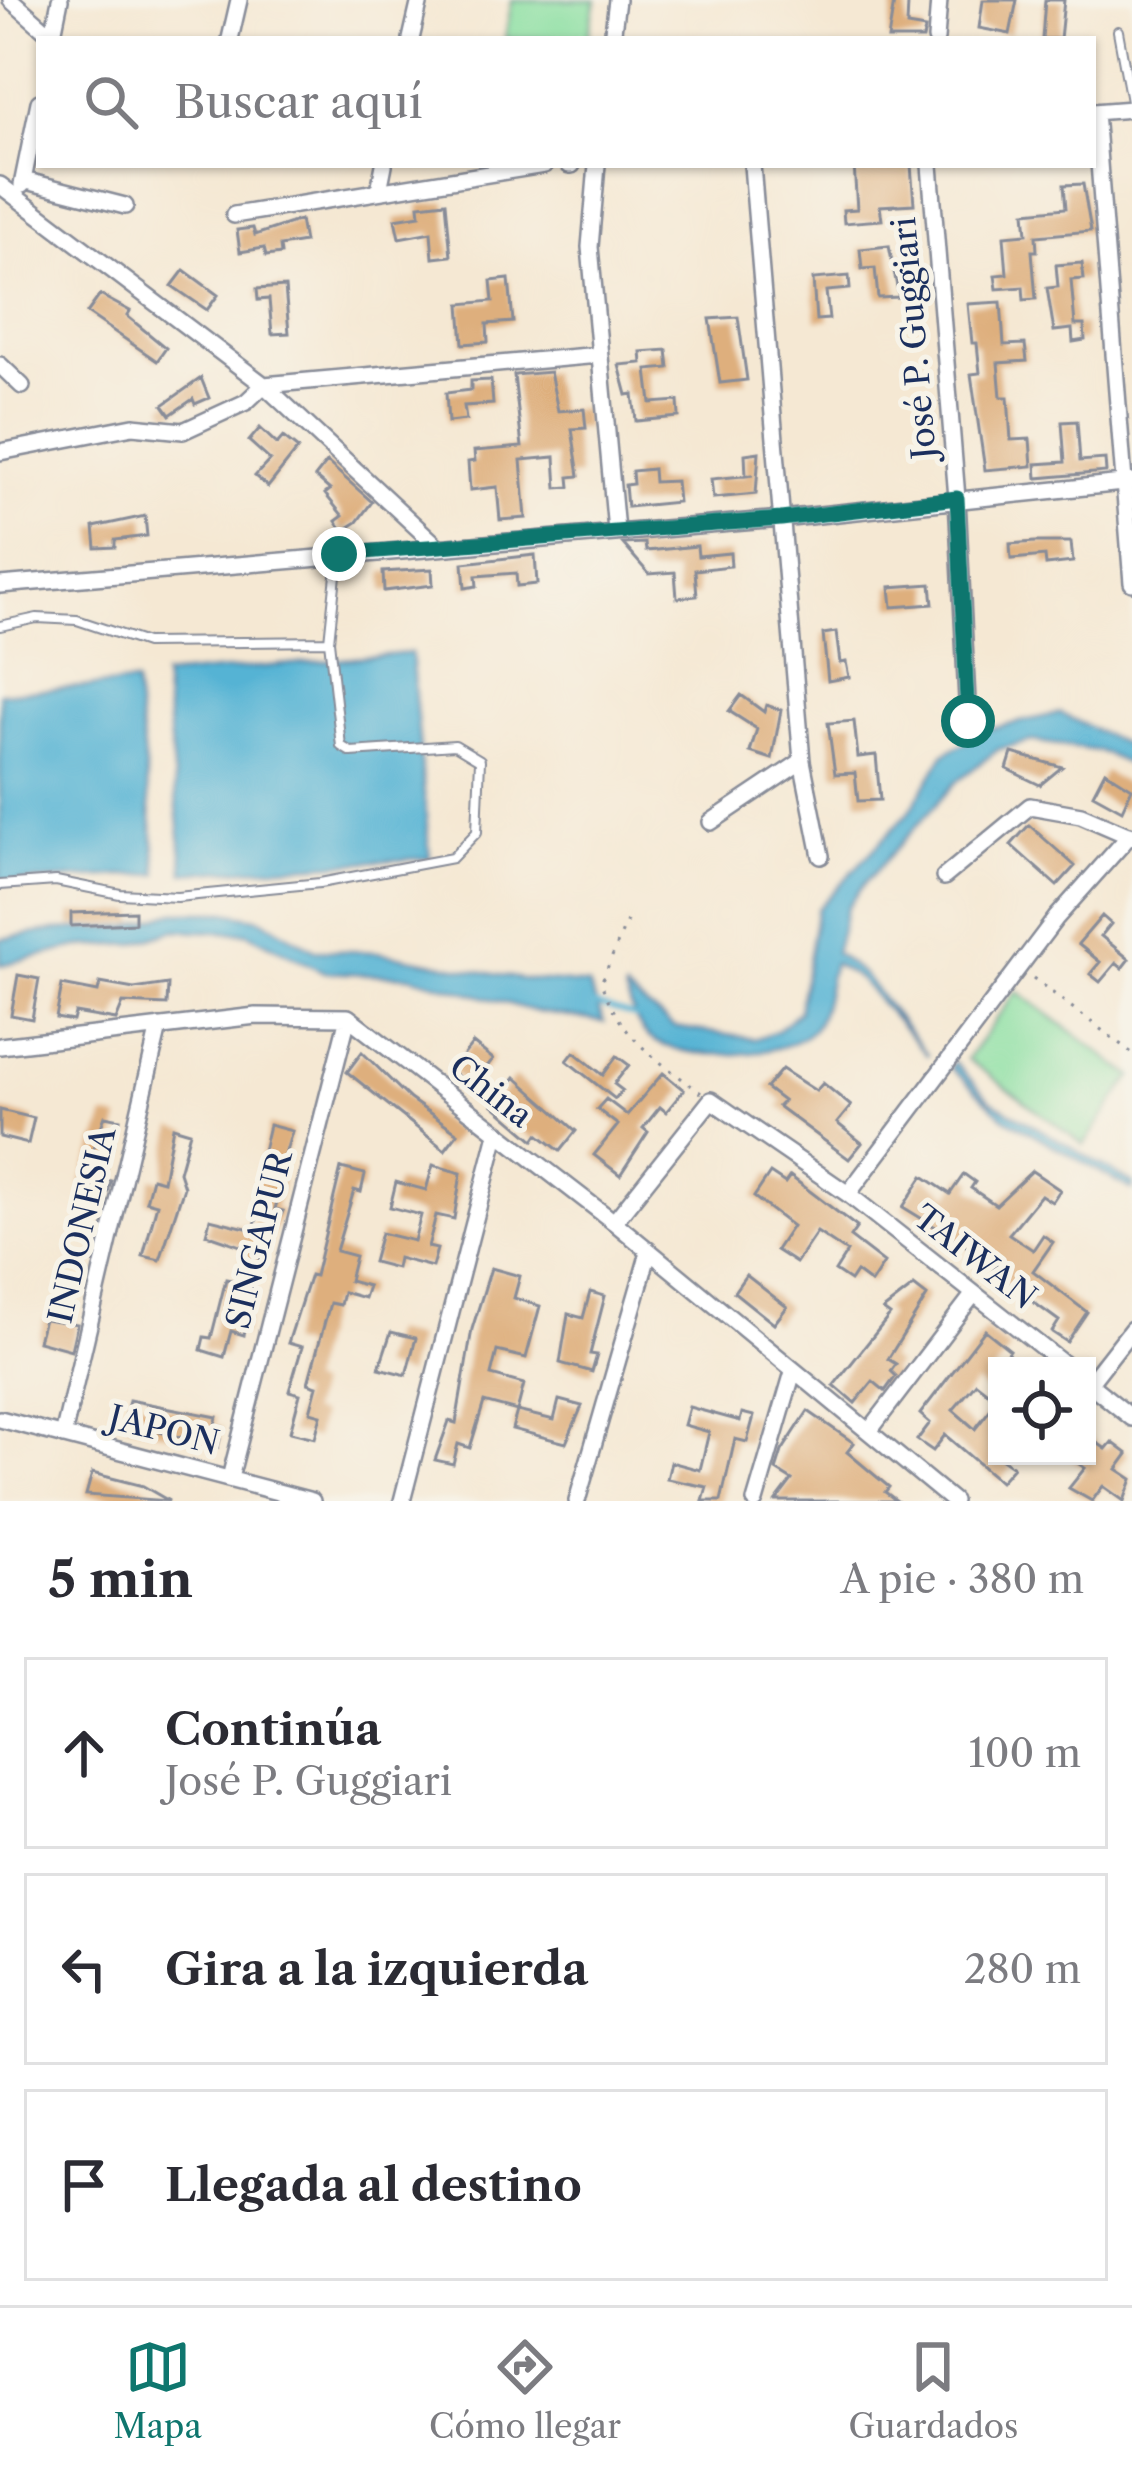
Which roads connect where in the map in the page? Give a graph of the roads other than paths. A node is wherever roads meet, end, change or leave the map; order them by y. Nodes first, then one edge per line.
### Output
1 (11, 0) edge
2 (60, 0) edge
3 (239, 0) edge
4 (419, 0) edge
5 (617, 0) edge
6 (939, 0) edge
7 (1118, 31) dead end
8 (51, 36) edge
9 (52, 36) edge
10 (231, 36) edge
11 (412, 36) edge
12 (612, 36) edge
13 (935, 36) edge
14 (1132, 108) edge
15 (1096, 112) edge
16 (36, 117) edge
17 (1096, 134) edge
18 (383, 168) edge
19 (524, 168) edge
20 (597, 168) edge
21 (752, 168) edge
22 (930, 168) edge
23 (23, 180) junction
24 (0, 184) edge
25 (379, 190) junction
26 (20, 200) junction
27 (125, 206) dead end
28 (234, 215) dead end
29 (599, 355) junction
30 (0, 365) edge
31 (264, 385) junction
32 (22, 386) dead end
33 (0, 452) edge
34 (1127, 482) edge
35 (957, 498) junction
36 (781, 519) junction
37 (616, 531) junction
38 (437, 546) junction
39 (339, 554) junction
40 (1132, 583) edge
41 (0, 585) edge
42 (0, 626) edge
43 (329, 641) junction
44 (968, 721) dead end
45 (802, 761) junction
46 (711, 822) dead end
47 (1131, 836) edge
48 (821, 856) dead end
49 (944, 877) dead end
50 (0, 885) edge
51 (348, 1017) junction
52 (159, 1027) junction
53 (0, 1046) edge
54 (497, 1134) junction
55 (848, 1194) junction
56 (614, 1222) junction
57 (649, 1252) junction
58 (973, 1295) junction
59 (1132, 1329) edge
60 (1054, 1357) edge
61 (793, 1372) junction
62 (1096, 1373) edge
63 (1096, 1389) edge
64 (1132, 1418) edge
65 (0, 1419) edge
66 (870, 1430) junction
67 (63, 1436) junction
68 (230, 1478) junction
69 (312, 1501) edge
70 (402, 1501) edge
71 (577, 1501) edge
72 (755, 1501) edge
73 (953, 1501) edge

1 - 8 street
2 - 9 street
3 - 10 street
4 - 11 street
5 - 12 street
6 - 13 street
7 - 14 lane
14 - 15 street
16 - 23 street
17 - 34 street
18 - 25 street
19 - 25 street
20 - 29 street
21 - 36 street
22 - 35 street, José P. Guggiari
23 - 26 street
23 - 27 street
24 - 26 street
25 - 28 street
26 - 31 street
29 - 31 street
29 - 37 street
30 - 32 street
31 - 33 street
31 - 38 street
34 - 35 street
34 - 40 street
35 - 36 street
35 - 44 street, José P. Guggiari
36 - 37 street
36 - 45 street
37 - 38 street
38 - 39 street
39 - 41 street
39 - 43 lane
42 - 43 lane
43 - 50 lane
45 - 46 street
45 - 48 street
47 - 49 street
47 - 55 street
51 - 52 street
51 - 54 street, China
51 - 68 street, SINGAPUR
52 - 53 street
52 - 67 street, INDONESIA
54 - 56 street, China
54 - 70 street
55 - 56 street, TAIWAN
55 - 58 street, TAIWAN
56 - 57 street, China
57 - 61 street, China
57 - 71 street
58 - 60 street, TAIWAN
58 - 66 street
59 - 62 street
61 - 66 street, China
61 - 72 street
63 - 64 street
65 - 67 street, JAPON
66 - 73 street, China
67 - 68 street, JAPON
68 - 69 street, JAPON

